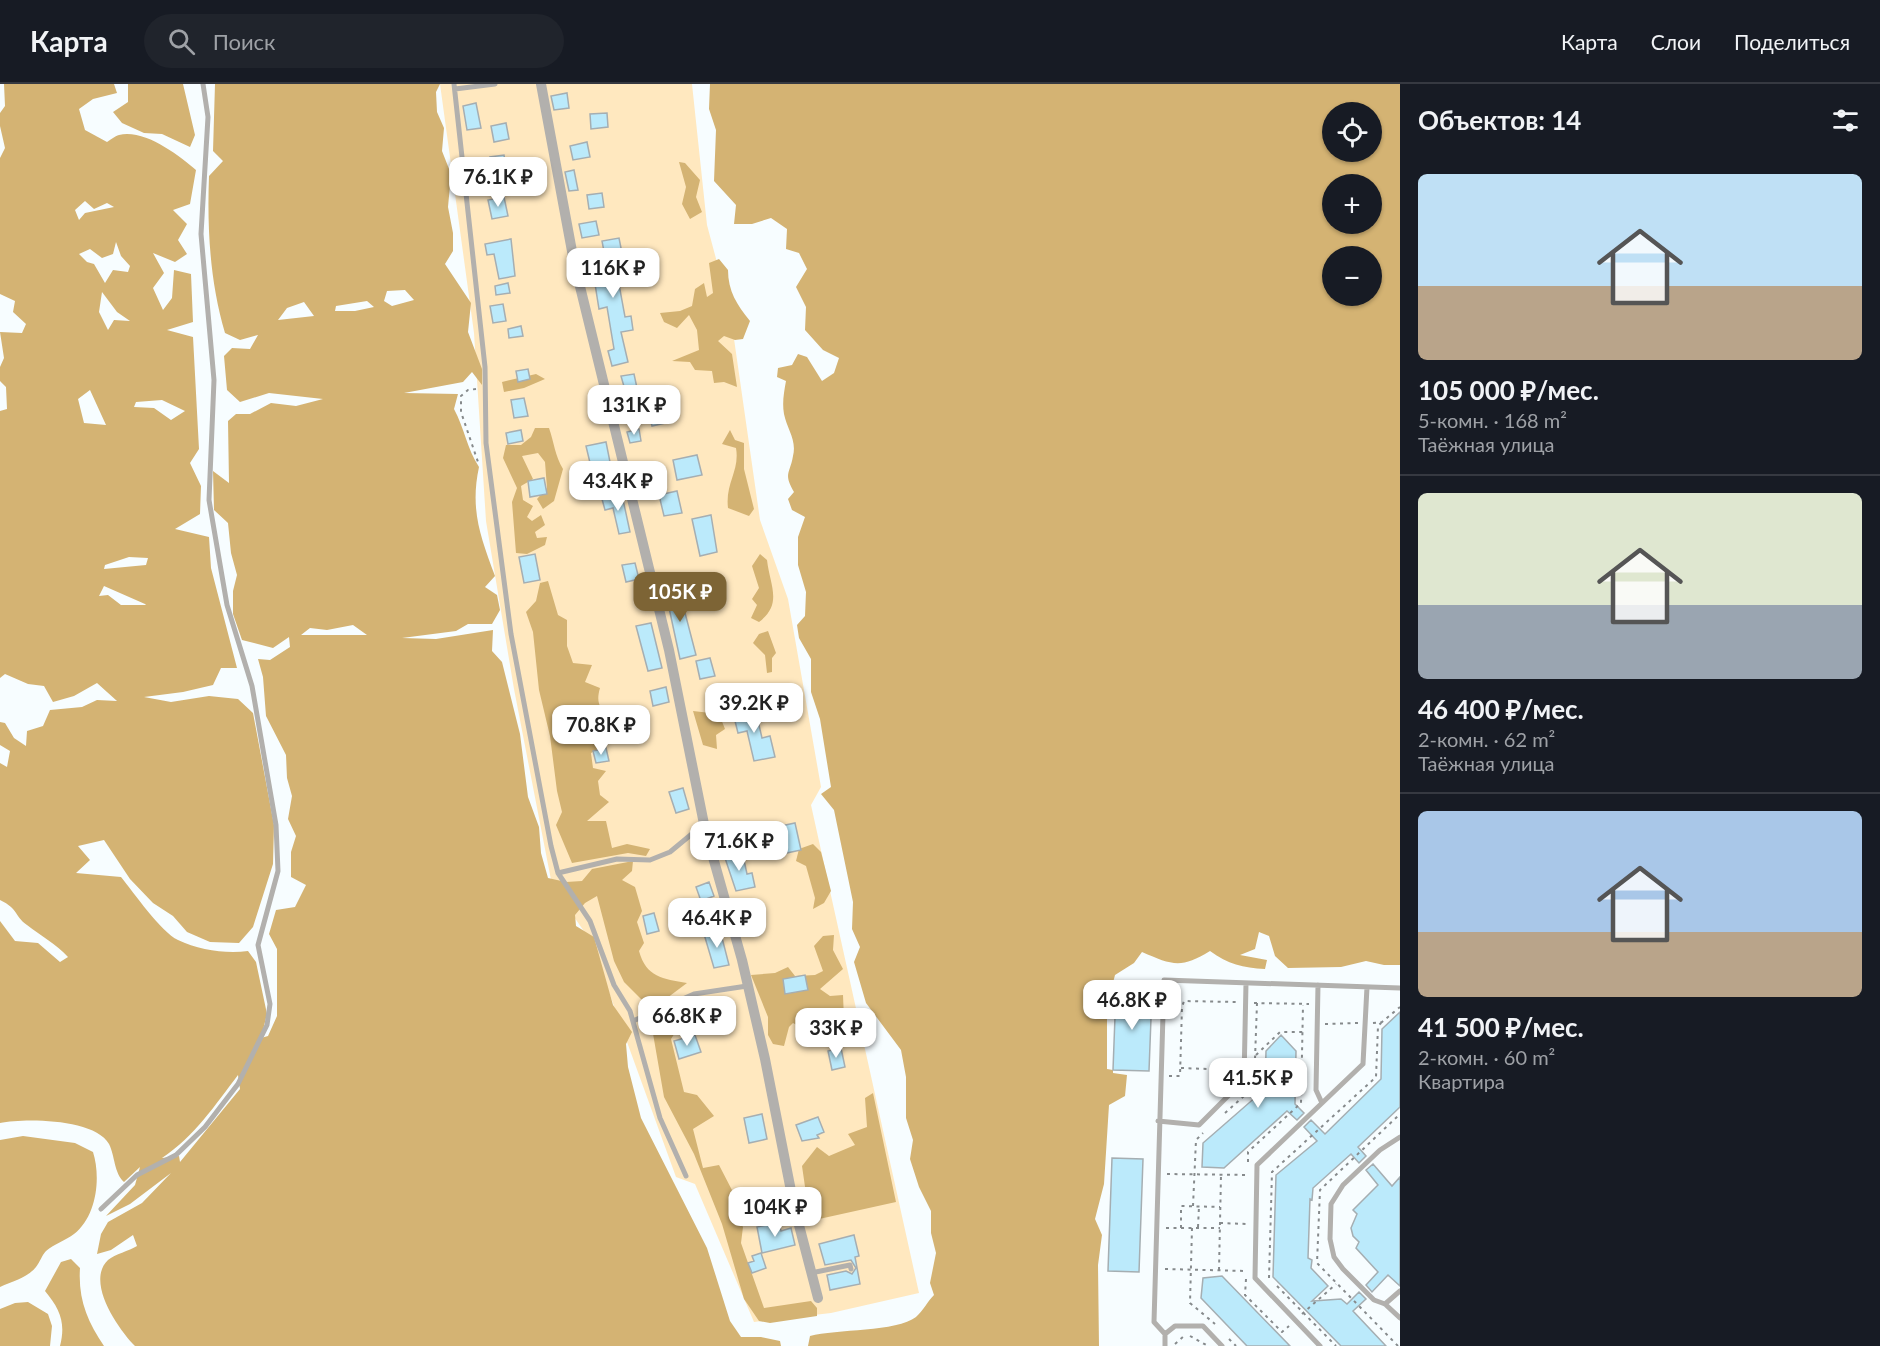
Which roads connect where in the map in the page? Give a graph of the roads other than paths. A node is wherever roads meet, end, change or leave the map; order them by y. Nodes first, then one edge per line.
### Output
1 (203, 84) edge
2 (495, 84) edge
3 (541, 84) edge
4 (455, 87) edge
5 (705, 829) junction
6 (558, 873) junction
7 (1246, 983) junction
8 (1318, 985) junction
9 (747, 986) junction
10 (1367, 987) junction
11 (1400, 988) edge
12 (633, 1021) junction
13 (1322, 1103) junction
14 (1158, 1121) junction
15 (1400, 1137) edge
16 (686, 1176) dead end
17 (794, 1206) junction
18 (101, 1209) dead end
19 (777, 1210) dead end
20 (851, 1269) dead end
21 (811, 1273) junction
22 (1400, 1291) edge
23 (818, 1298) dead end
24 (1385, 1304) junction
25 (1400, 1318) edge
26 (1165, 1334) junction
27 (1318, 1345) edge
28 (1164, 1346) edge
29 (1222, 1346) edge

1 - 18 lane
2 - 4 lane
3 - 5 street
4 - 6 lane
5 - 6 lane
5 - 9 street
6 - 12 lane
7 - 8 lane
7 - 14 lane
7 - 14 lane
8 - 10 lane
8 - 13 lane
9 - 12 lane
9 - 17 street
10 - 11 lane
10 - 13 lane
12 - 16 lane
13 - 27 lane
14 - 26 lane
15 - 24 lane
17 - 19 lane
17 - 21 street
20 - 21 lane
21 - 23 street
22 - 24 lane
24 - 25 lane
26 - 28 lane
26 - 29 lane

